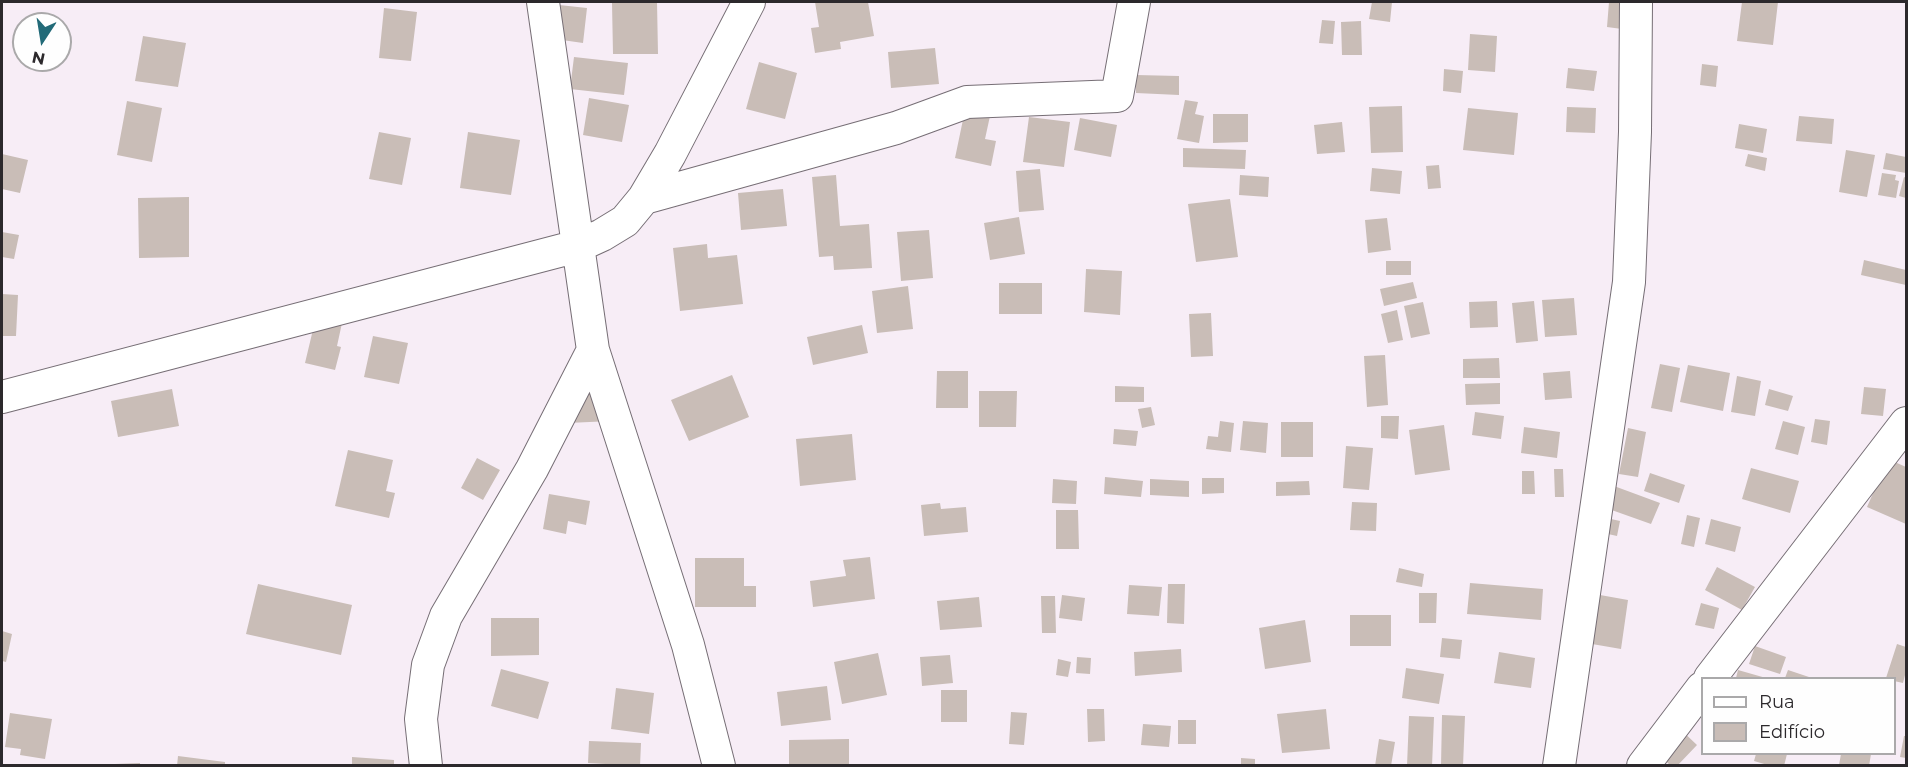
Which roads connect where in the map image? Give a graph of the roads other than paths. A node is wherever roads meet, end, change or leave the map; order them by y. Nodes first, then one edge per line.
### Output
1 (543, 2) edge
2 (749, 2) edge
3 (1134, 2) edge
4 (1636, 2) edge
5 (644, 198) junction
6 (578, 246) junction
7 (593, 350) junction
8 (2, 397) edge
9 (1906, 423) edge
10 (1711, 677) edge
11 (1701, 689) edge
12 (426, 765) edge
13 (719, 765) edge
14 (1559, 765) edge
15 (1643, 765) edge

1 - 6 street
2 - 5 street
3 - 5 street
4 - 14 street
5 - 6 street
6 - 7 street
6 - 8 street
7 - 12 street
7 - 13 street
9 - 10 street
11 - 15 street

